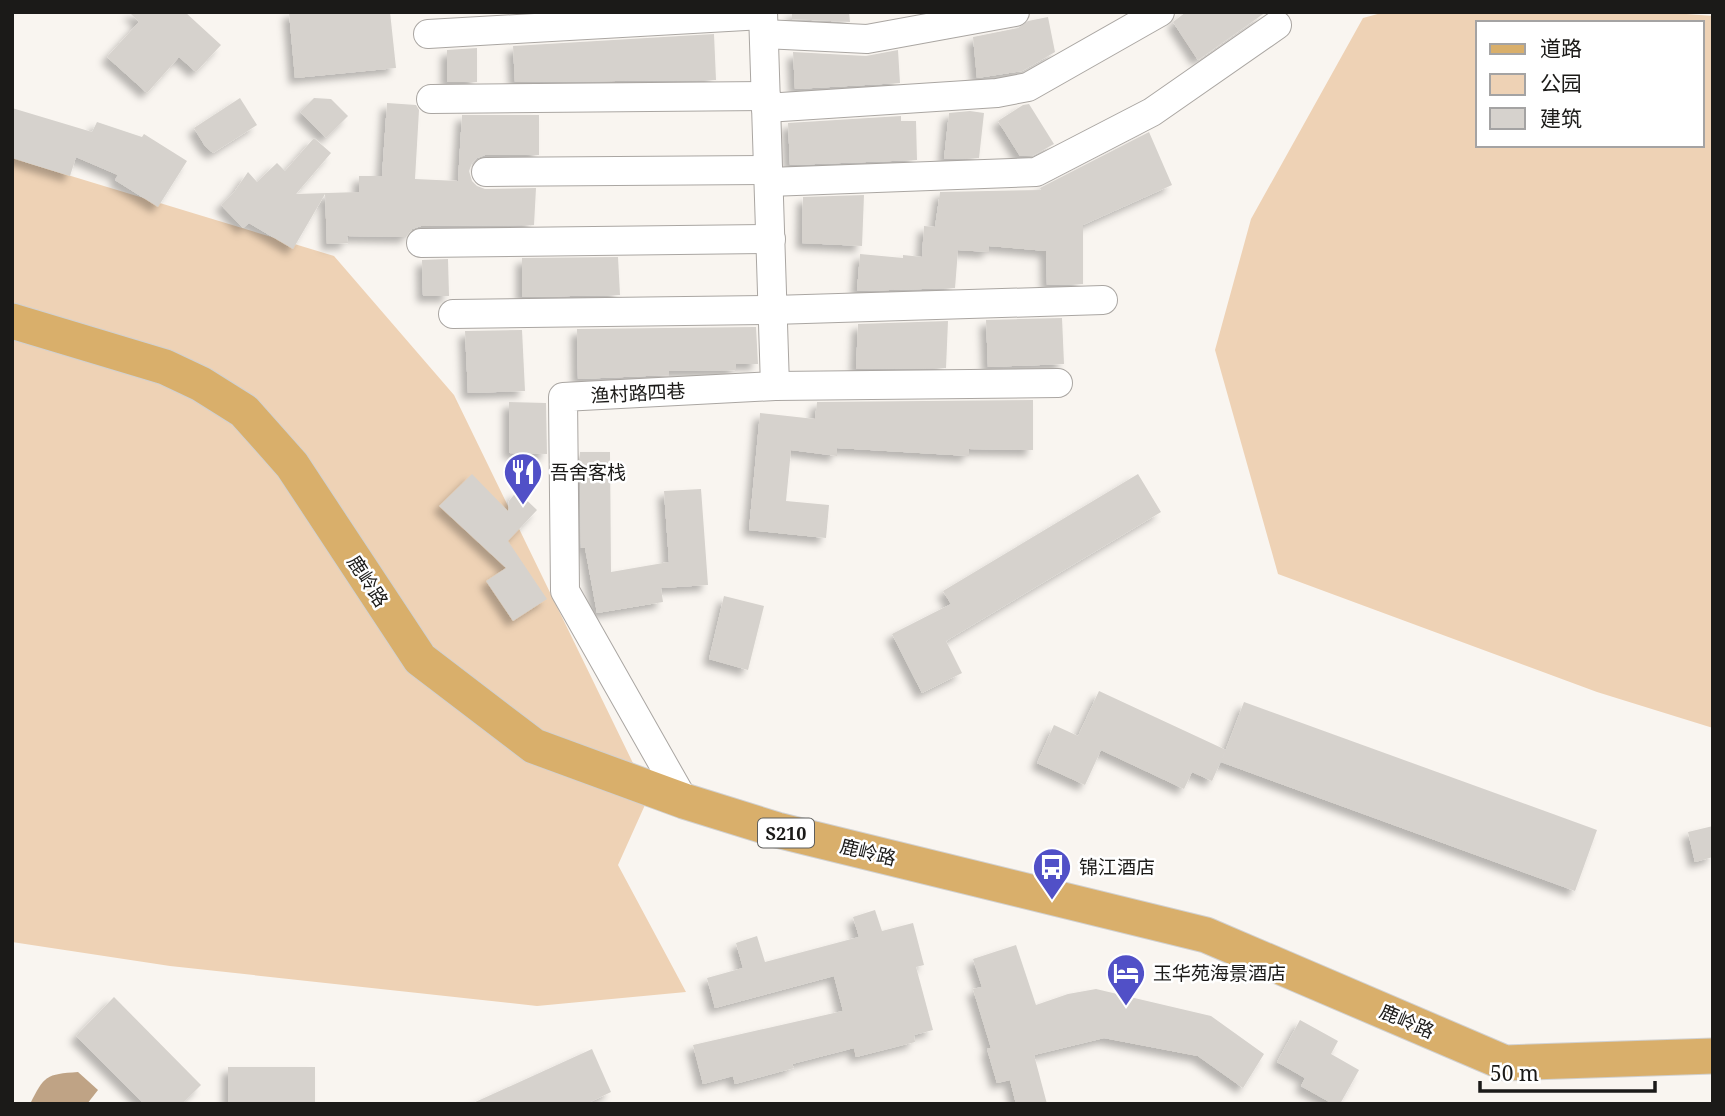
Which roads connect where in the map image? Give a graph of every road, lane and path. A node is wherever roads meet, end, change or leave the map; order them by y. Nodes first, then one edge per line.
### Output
1 (1015, 12) edge
2 (1160, 12) edge
3 (763, 21) edge
4 (1277, 25) dead end
5 (428, 34) dead end
6 (432, 99) dead end
7 (766, 102) junction
8 (486, 172) dead end
9 (769, 176) junction
10 (771, 239) junction
11 (421, 243) dead end
12 (1102, 300) dead end
13 (773, 310) junction
14 (453, 314) dead end
15 (12, 321) edge
16 (1058, 383) dead end
17 (775, 386) junction
18 (684, 801) junction
19 (1713, 1056) edge

1 - 3 street
2 - 7 street
3 - 5 street
3 - 7 street
4 - 9 street
6 - 7 street
7 - 9 street
8 - 9 street
9 - 10 street
10 - 11 street
10 - 13 street
12 - 13 street
13 - 14 street
13 - 17 street
15 - 18 main road, 鹿岭路 / S210
16 - 17 street
17 - 18 street, 渔村路四巷
18 - 19 main road, 鹿岭路 / S210

